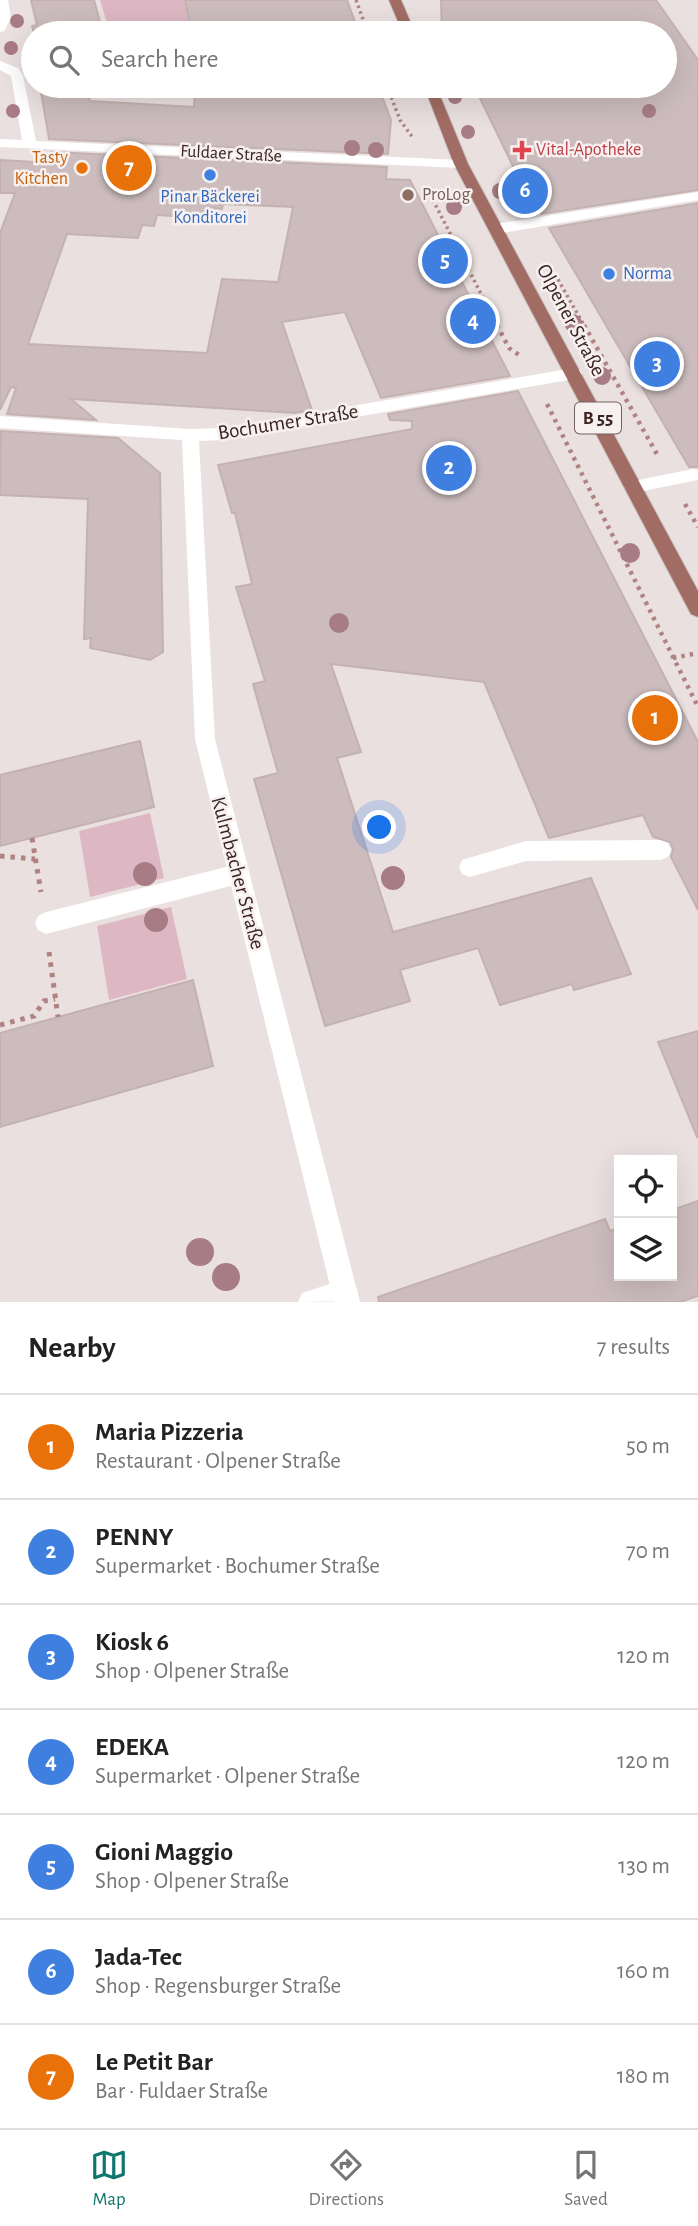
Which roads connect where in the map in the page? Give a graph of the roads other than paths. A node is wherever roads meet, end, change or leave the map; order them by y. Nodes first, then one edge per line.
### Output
1 (395, 0) edge
2 (2, 3) edge
3 (404, 21) edge
4 (0, 28) edge
5 (0, 65) edge
6 (21, 97) edge
7 (21, 98) edge
8 (435, 98) edge
9 (0, 143) edge
10 (30, 145) junction
11 (461, 164) junction
12 (698, 196) edge
13 (496, 229) junction
14 (574, 374) junction
15 (0, 422) edge
16 (190, 435) junction
17 (693, 474) dead end
18 (633, 487) junction
19 (698, 609) edge
20 (660, 850) dead end
21 (470, 867) dead end
22 (238, 874) junction
23 (46, 923) road end
24 (346, 1297) edge
25 (311, 1302) edge

1 - 3 main road
2 - 4 street
5 - 6 street
7 - 10 street
8 - 11 main road, Olpener Straße / B 55
9 - 10 street, Fuldaer Straße
10 - 11 street, Fuldaer Straße
11 - 13 main road, Olpener Straße / B 55
12 - 13 street
13 - 14 main road, Olpener Straße / B 55
14 - 16 street, Bochumer Straße
14 - 18 main road, Olpener Straße / B 55
15 - 16 street, Bochumer Straße
16 - 22 street, Kulmbacher Straße
17 - 18 street
18 - 19 main road, Olpener Straße / B 55
20 - 21 street
22 - 23 street
22 - 24 street, Kulmbacher Straße
24 - 25 street

